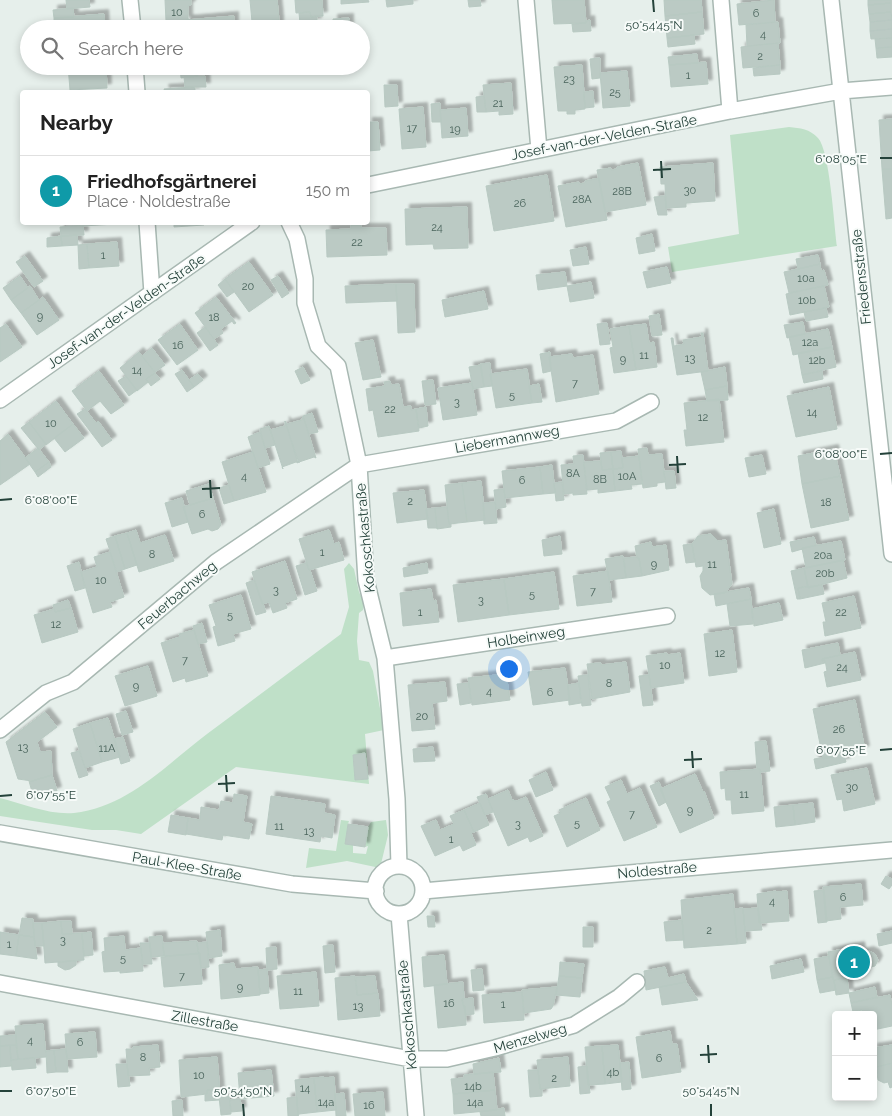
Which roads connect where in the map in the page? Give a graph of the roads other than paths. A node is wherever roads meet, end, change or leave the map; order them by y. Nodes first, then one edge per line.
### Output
1 (130, 0) edge
2 (526, 0) edge
3 (721, 0) edge
4 (831, 0) edge
5 (131, 20) edge
6 (136, 75) edge
7 (892, 87) edge
8 (137, 90) edge
9 (841, 91) junction
10 (730, 111) junction
11 (539, 150) junction
12 (370, 185) edge
13 (147, 225) edge
14 (248, 225) edge
15 (290, 225) edge
16 (152, 293) junction
17 (0, 400) edge
18 (651, 402) dead end
19 (359, 465) junction
20 (892, 554) edge
21 (667, 616) dead end
22 (385, 658) junction
23 (0, 730) edge
24 (0, 833) edge
25 (892, 850) edge
26 (399, 866) junction
27 (376, 891) junction
28 (423, 891) junction
29 (399, 914) junction
30 (638, 982) dead end
31 (0, 983) edge
32 (411, 1059) junction
33 (416, 1116) edge

1 - 5 street
2 - 11 street
3 - 10 street
4 - 9 street, Friedensstraße
6 - 8 street
7 - 9 street, Josef-van-der-Velden-Straße
9 - 10 street, Josef-van-der-Velden-Straße
9 - 20 street, Friedensstraße
10 - 11 street, Josef-van-der-Velden-Straße
11 - 12 street, Josef-van-der-Velden-Straße
13 - 16 street
14 - 16 street, Josef-van-der-Velden-Straße
15 - 19 street, Kokoschkastraße
16 - 17 street, Josef-van-der-Velden-Straße
18 - 19 street, Liebermannweg
19 - 22 street, Kokoschkastraße
19 - 23 street, Feuerbachweg
21 - 22 street, Holbeinweg
22 - 26 street, Kokoschkastraße
24 - 27 street, Paul-Klee-Straße
25 - 28 street, Noldestraße
26 - 27 street
26 - 28 street
27 - 29 street
28 - 29 street
29 - 32 street, Kokoschkastraße
30 - 32 street, Menzelweg
31 - 32 street, Zillestraße
32 - 33 street, Kokoschkastraße

